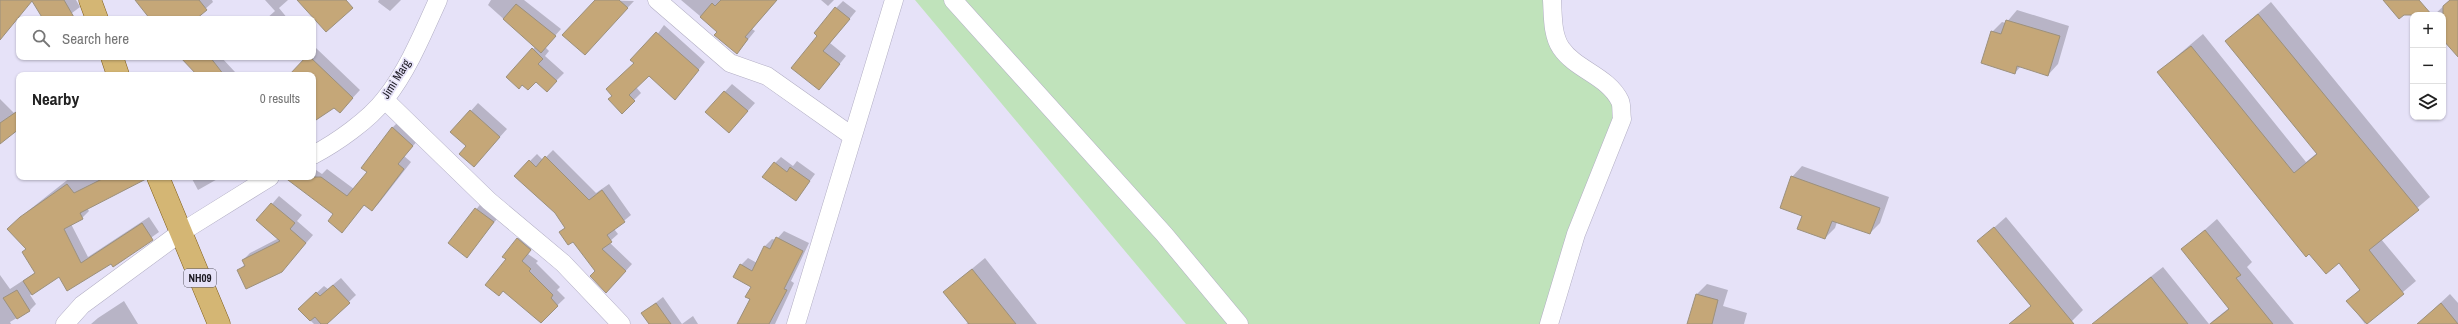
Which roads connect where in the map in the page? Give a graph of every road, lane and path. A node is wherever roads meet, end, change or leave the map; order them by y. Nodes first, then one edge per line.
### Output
1 (438, 0) edge
2 (657, 0) edge
3 (894, 0) edge
4 (953, 0) edge
5 (1552, 0) edge
6 (113, 60) edge
7 (117, 72) edge
8 (385, 100) junction
9 (852, 136) junction
10 (316, 153) edge
11 (159, 180) edge
12 (265, 180) edge
13 (180, 233) junction
14 (65, 324) edge
15 (218, 324) edge
16 (621, 324) edge
17 (796, 324) edge
18 (1239, 324) edge
19 (1549, 324) edge

1 - 8 street, Jimi Marg
2 - 9 street
3 - 9 street
4 - 18 street
5 - 19 street
6 - 7 main road
8 - 10 street, Jimi Marg
8 - 16 street
9 - 17 street
11 - 13 main road, NH09
12 - 13 street
13 - 14 street
13 - 15 main road, NH09

